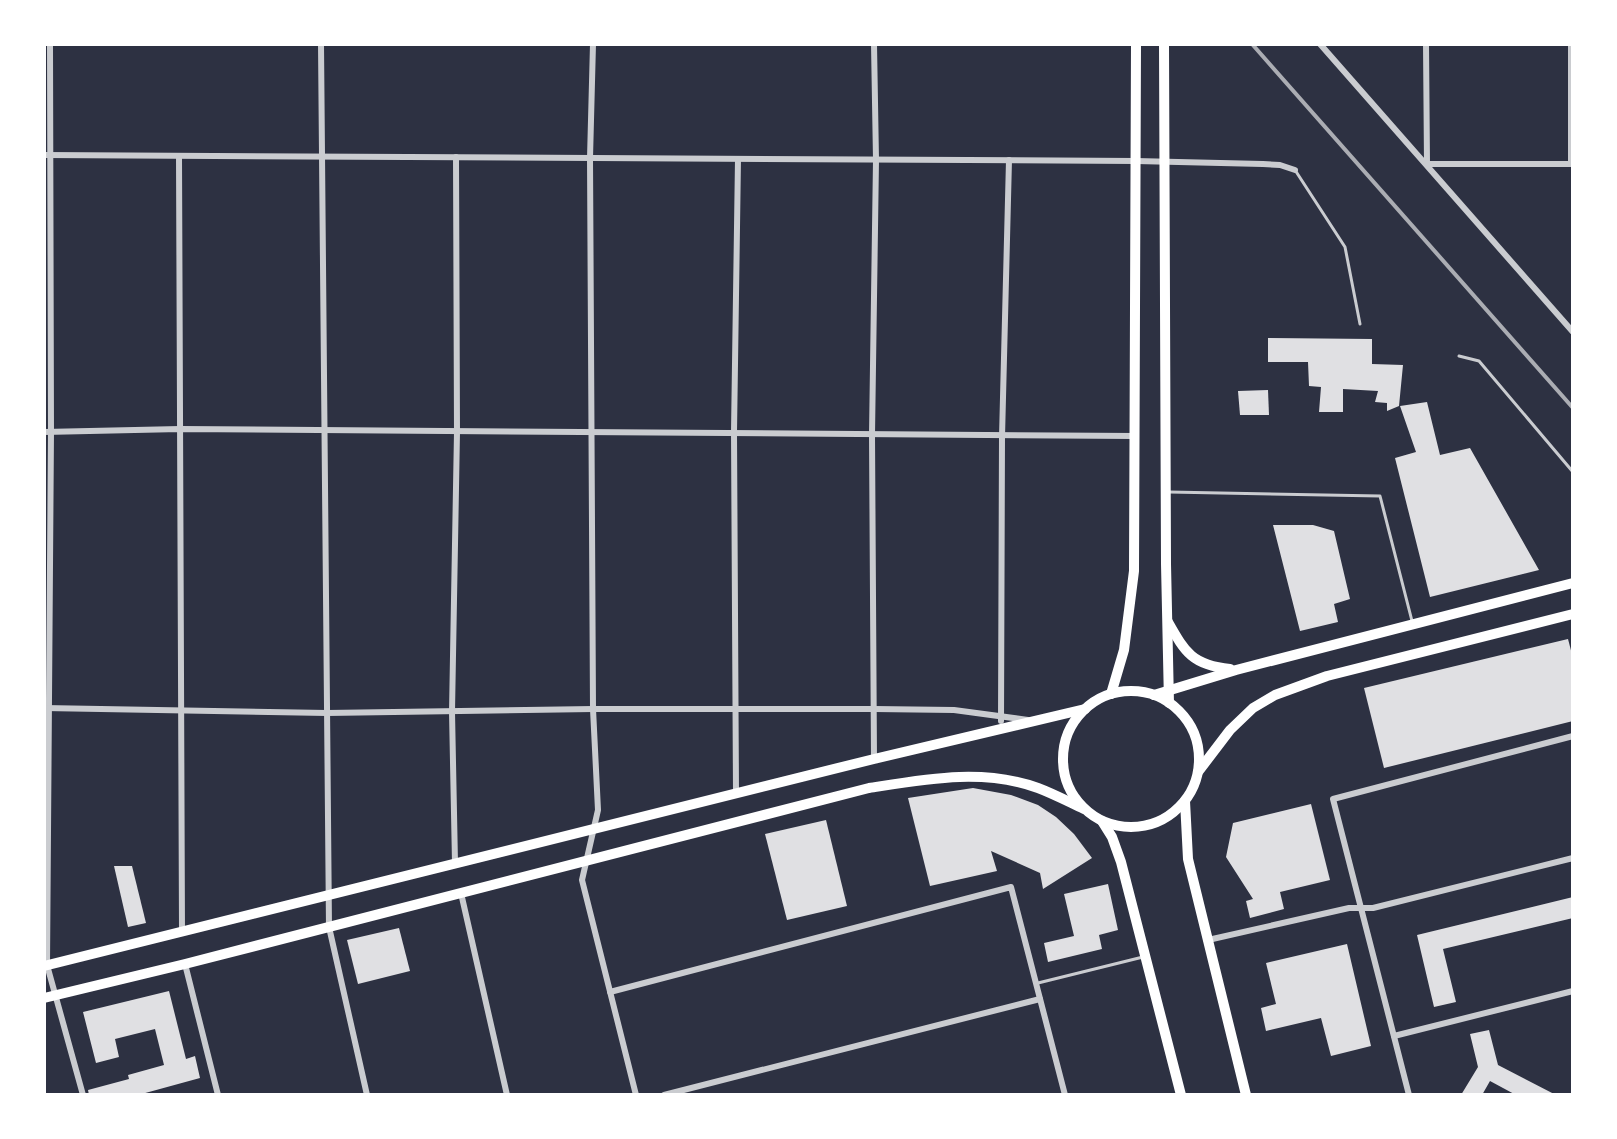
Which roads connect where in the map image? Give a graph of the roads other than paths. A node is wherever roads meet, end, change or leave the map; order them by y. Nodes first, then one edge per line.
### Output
1 (50, 44) edge
2 (321, 44) edge
3 (593, 44) edge
4 (874, 44) edge
5 (1164, 44) edge
6 (1320, 44) edge
7 (1426, 44) edge
8 (1571, 44) edge
9 (1135, 47) edge
10 (47, 155) edge
11 (179, 156) junction
12 (322, 157) junction
13 (456, 157) junction
14 (590, 158) junction
15 (738, 159) junction
16 (876, 160) junction
17 (1009, 160) junction
18 (1136, 161) junction
19 (1165, 162) junction
20 (1427, 164) junction
21 (1572, 164) edge
22 (1295, 170) joint
23 (47, 292) edge
24 (1360, 324) dead end
25 (1573, 332) edge
26 (1459, 356) dead end
27 (180, 429) junction
28 (48, 432) edge
29 (324, 432) junction
30 (457, 432) junction
31 (593, 432) junction
32 (734, 432) junction
33 (872, 435) junction
34 (1135, 436) junction
35 (1002, 437) junction
36 (1573, 472) edge
37 (1166, 492) junction
38 (1573, 583) edge
39 (1573, 614) edge
40 (1166, 619) junction
41 (1413, 624) junction
42 (1236, 670) junction
43 (1169, 690) junction
44 (1111, 694) junction
45 (1154, 695) junction
46 (1169, 703) junction
47 (47, 708) edge
48 (183, 708) junction
49 (593, 709) junction
50 (875, 709) junction
51 (1085, 709) junction
52 (734, 710) junction
53 (452, 712) junction
54 (327, 713) junction
55 (1001, 717) junction
56 (1032, 721) junction
57 (1000, 729) junction
58 (1573, 736) edge
59 (874, 759) junction
60 (1198, 772) junction
61 (736, 793) junction
62 (1185, 801) junction
63 (1084, 809) junction
64 (1102, 821) junction
65 (593, 829) junction
66 (1573, 858) edge
67 (586, 861) junction
68 (455, 863) junction
69 (461, 893) junction
70 (330, 894) junction
71 (1361, 908) junction
72 (329, 927) junction
73 (182, 931) junction
74 (1208, 940) junction
75 (1147, 956) junction
76 (185, 964) junction
77 (46, 966) edge
78 (1036, 984) junction
79 (1573, 991) edge
80 (610, 992) junction
81 (56, 995) junction
82 (44, 998) edge
83 (1040, 999) junction
84 (1394, 1036) junction
85 (83, 1095) edge
86 (218, 1095) edge
87 (367, 1095) edge
88 (507, 1095) edge
89 (636, 1095) edge
90 (664, 1095) edge
91 (1065, 1095) edge
92 (1181, 1095) edge
93 (1246, 1095) edge
94 (1409, 1095) edge

1 - 10 street
2 - 12 street
3 - 14 street
4 - 16 street
5 - 19 main road
6 - 20 street
7 - 20 street
8 - 21 street
9 - 18 main road
10 - 11 street
10 - 23 street
11 - 12 street
11 - 27 street
12 - 13 street
12 - 29 street
13 - 14 street
13 - 30 street
14 - 15 street
14 - 31 street
15 - 16 street
15 - 32 street
16 - 17 street
16 - 33 street
17 - 18 street
17 - 35 street
18 - 19 street
18 - 34 main road
19 - 22 street
19 - 37 main road
20 - 21 street
20 - 25 street
22 - 24 lane
23 - 28 street
26 - 36 lane
27 - 28 street
27 - 29 street
27 - 48 street
28 - 47 street
29 - 30 street
29 - 54 street
30 - 31 street
30 - 53 street
31 - 32 street
31 - 49 street
32 - 33 street
32 - 52 street
33 - 35 street
33 - 50 street
34 - 35 street
34 - 44 main road
35 - 55 street
37 - 40 main road
37 - 41 lane
38 - 41 main road
39 - 60 main road
40 - 42 main road
40 - 43 main road
41 - 42 main road
42 - 43 main road
43 - 45 main road
43 - 46 main road
44 - 45 main road
44 - 51 main road
45 - 46 main road
46 - 60 main road
47 - 48 street
47 - 77 street
48 - 54 street
48 - 73 street
49 - 52 street
49 - 53 street
49 - 65 street
50 - 52 street
50 - 55 street
50 - 59 street
51 - 56 main road
51 - 63 main road
52 - 61 street
53 - 54 street
53 - 68 street
54 - 70 street
55 - 56 street
55 - 57 street
56 - 57 main road
57 - 59 main road
58 - 71 street
59 - 61 main road
60 - 62 main road
61 - 65 main road
62 - 64 main road
62 - 74 main road
63 - 64 main road
63 - 67 main road
64 - 75 main road
65 - 67 street
65 - 68 main road
66 - 71 street
67 - 69 main road
67 - 80 street
68 - 70 main road
69 - 72 main road
69 - 88 street
70 - 72 street
70 - 73 main road
71 - 74 street
71 - 84 street
72 - 76 main road
72 - 87 street
73 - 77 main road
74 - 93 main road
75 - 78 lane
75 - 92 main road
76 - 81 main road
76 - 86 street
77 - 81 street
78 - 80 street
78 - 83 street
79 - 84 street
80 - 89 street
81 - 82 main road
81 - 85 street
83 - 90 street
83 - 91 street
84 - 94 street

